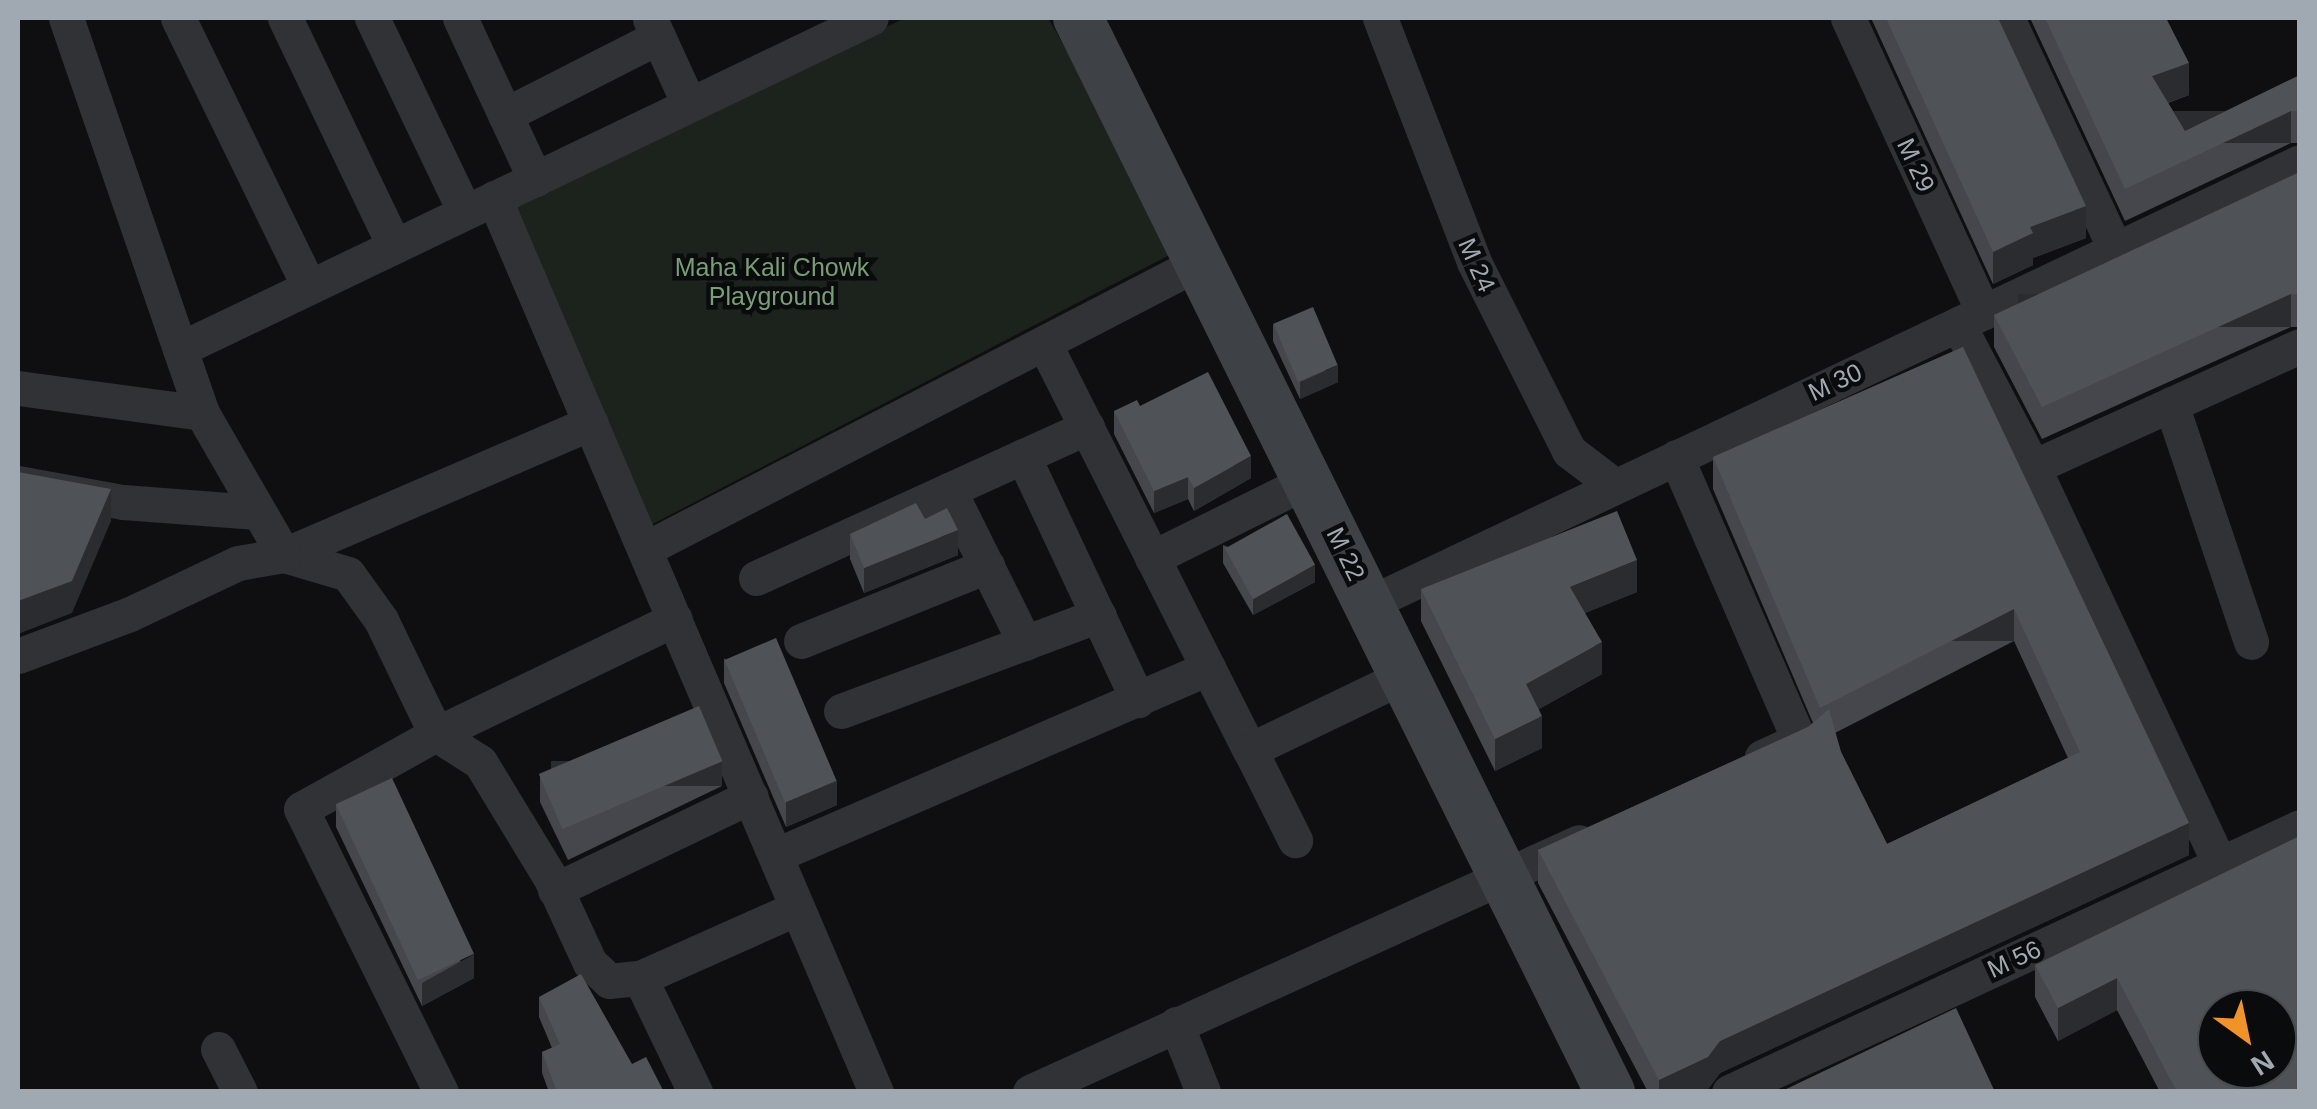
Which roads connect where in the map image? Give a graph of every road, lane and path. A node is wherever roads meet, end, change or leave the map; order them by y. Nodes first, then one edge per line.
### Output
1 (66, 18) edge
2 (178, 18) edge
3 (285, 18) edge
4 (372, 18) edge
5 (460, 18) edge
6 (871, 18) edge
7 (1078, 18) edge
8 (1380, 18) edge
9 (1848, 18) edge
10 (2007, 18) edge
11 (654, 27) edge
12 (689, 104) junction
13 (505, 115) junction
14 (2300, 162) edge
15 (535, 179) junction
16 (480, 205) junction
17 (394, 246) junction
18 (2115, 249) junction
19 (1200, 262) junction
20 (309, 287) junction
21 (1971, 318) junction
22 (1044, 342) junction
23 (2300, 346) edge
24 (180, 350) junction
25 (18, 388) edge
26 (2171, 404) junction
27 (202, 413) junction
28 (591, 423) junction
29 (1088, 427) junction
30 (1023, 456) junction
31 (1676, 457) junction
32 (2032, 468) junction
33 (1309, 480) junction
34 (18, 483) edge
35 (1615, 486) junction
36 (950, 490) junction
37 (257, 512) junction
38 (645, 549) junction
39 (284, 555) junction
40 (1152, 558) junction
41 (987, 566) junction
42 (756, 578) dead end
43 (1370, 603) junction
44 (1099, 616) junction
45 (675, 619) junction
46 (800, 641) dead end
47 (2251, 642) dead end
48 (1024, 643) junction
49 (18, 656) edge
50 (1208, 668) junction
51 (1406, 675) junction
52 (1138, 700) junction
53 (841, 711) dead end
54 (436, 734) junction
55 (1250, 750) junction
56 (1730, 772) edge
57 (751, 796) junction
58 (2300, 827) edge
59 (1609, 828) edge
60 (1295, 840) dead end
61 (776, 855) junction
62 (2220, 864) junction
63 (1506, 877) junction
64 (556, 890) junction
65 (797, 908) junction
66 (640, 978) junction
67 (1176, 1024) junction
68 (218, 1049) dead end
69 (240, 1092) edge
70 (441, 1092) edge
71 (695, 1092) edge
72 (876, 1092) edge
73 (1030, 1092) edge
74 (1203, 1092) edge
75 (1610, 1092) edge
76 (1729, 1092) edge

1 - 24 street
2 - 20 street
3 - 17 street
4 - 16 street
5 - 13 street
6 - 12 street
7 - 19 street, M 22
8 - 35 street, M 24
9 - 21 street, M 29
10 - 18 street
11 - 12 street
11 - 13 street
12 - 15 street
13 - 15 street
14 - 18 street, M 30
15 - 16 street
16 - 17 street
16 - 28 street
17 - 20 street
18 - 21 street, M 30
19 - 22 street
19 - 33 street, M 22
20 - 24 street
21 - 31 street, M 30
21 - 32 street, M 29
22 - 29 street
22 - 38 street
23 - 26 street
24 - 27 street
25 - 27 street
26 - 32 street
26 - 47 street
27 - 37 street
28 - 38 street
28 - 39 street
29 - 30 street
29 - 40 street
30 - 36 street
30 - 44 street
31 - 35 street, M 30
31 - 56 street
32 - 62 street, M 29
33 - 40 street
33 - 43 street, M 22
34 - 37 street
35 - 43 street, M 30
36 - 41 street
36 - 42 street
37 - 39 street
38 - 45 street
39 - 49 street
39 - 54 street
40 - 50 street
41 - 46 street
41 - 48 street
43 - 51 street, M 22
44 - 48 street
44 - 52 street
45 - 54 street
45 - 57 street
48 - 53 street
50 - 52 street
50 - 55 street
51 - 55 street
51 - 63 street, M 22
52 - 61 street
54 - 64 street
54 - 70 street
55 - 60 street
57 - 61 street
57 - 64 street
58 - 62 street, M 56
59 - 63 street
61 - 65 street
62 - 76 street, M 56
63 - 67 street
63 - 75 street, M 22
64 - 66 street
65 - 66 street
65 - 72 street
66 - 71 street
67 - 73 street
67 - 74 street
68 - 69 street

